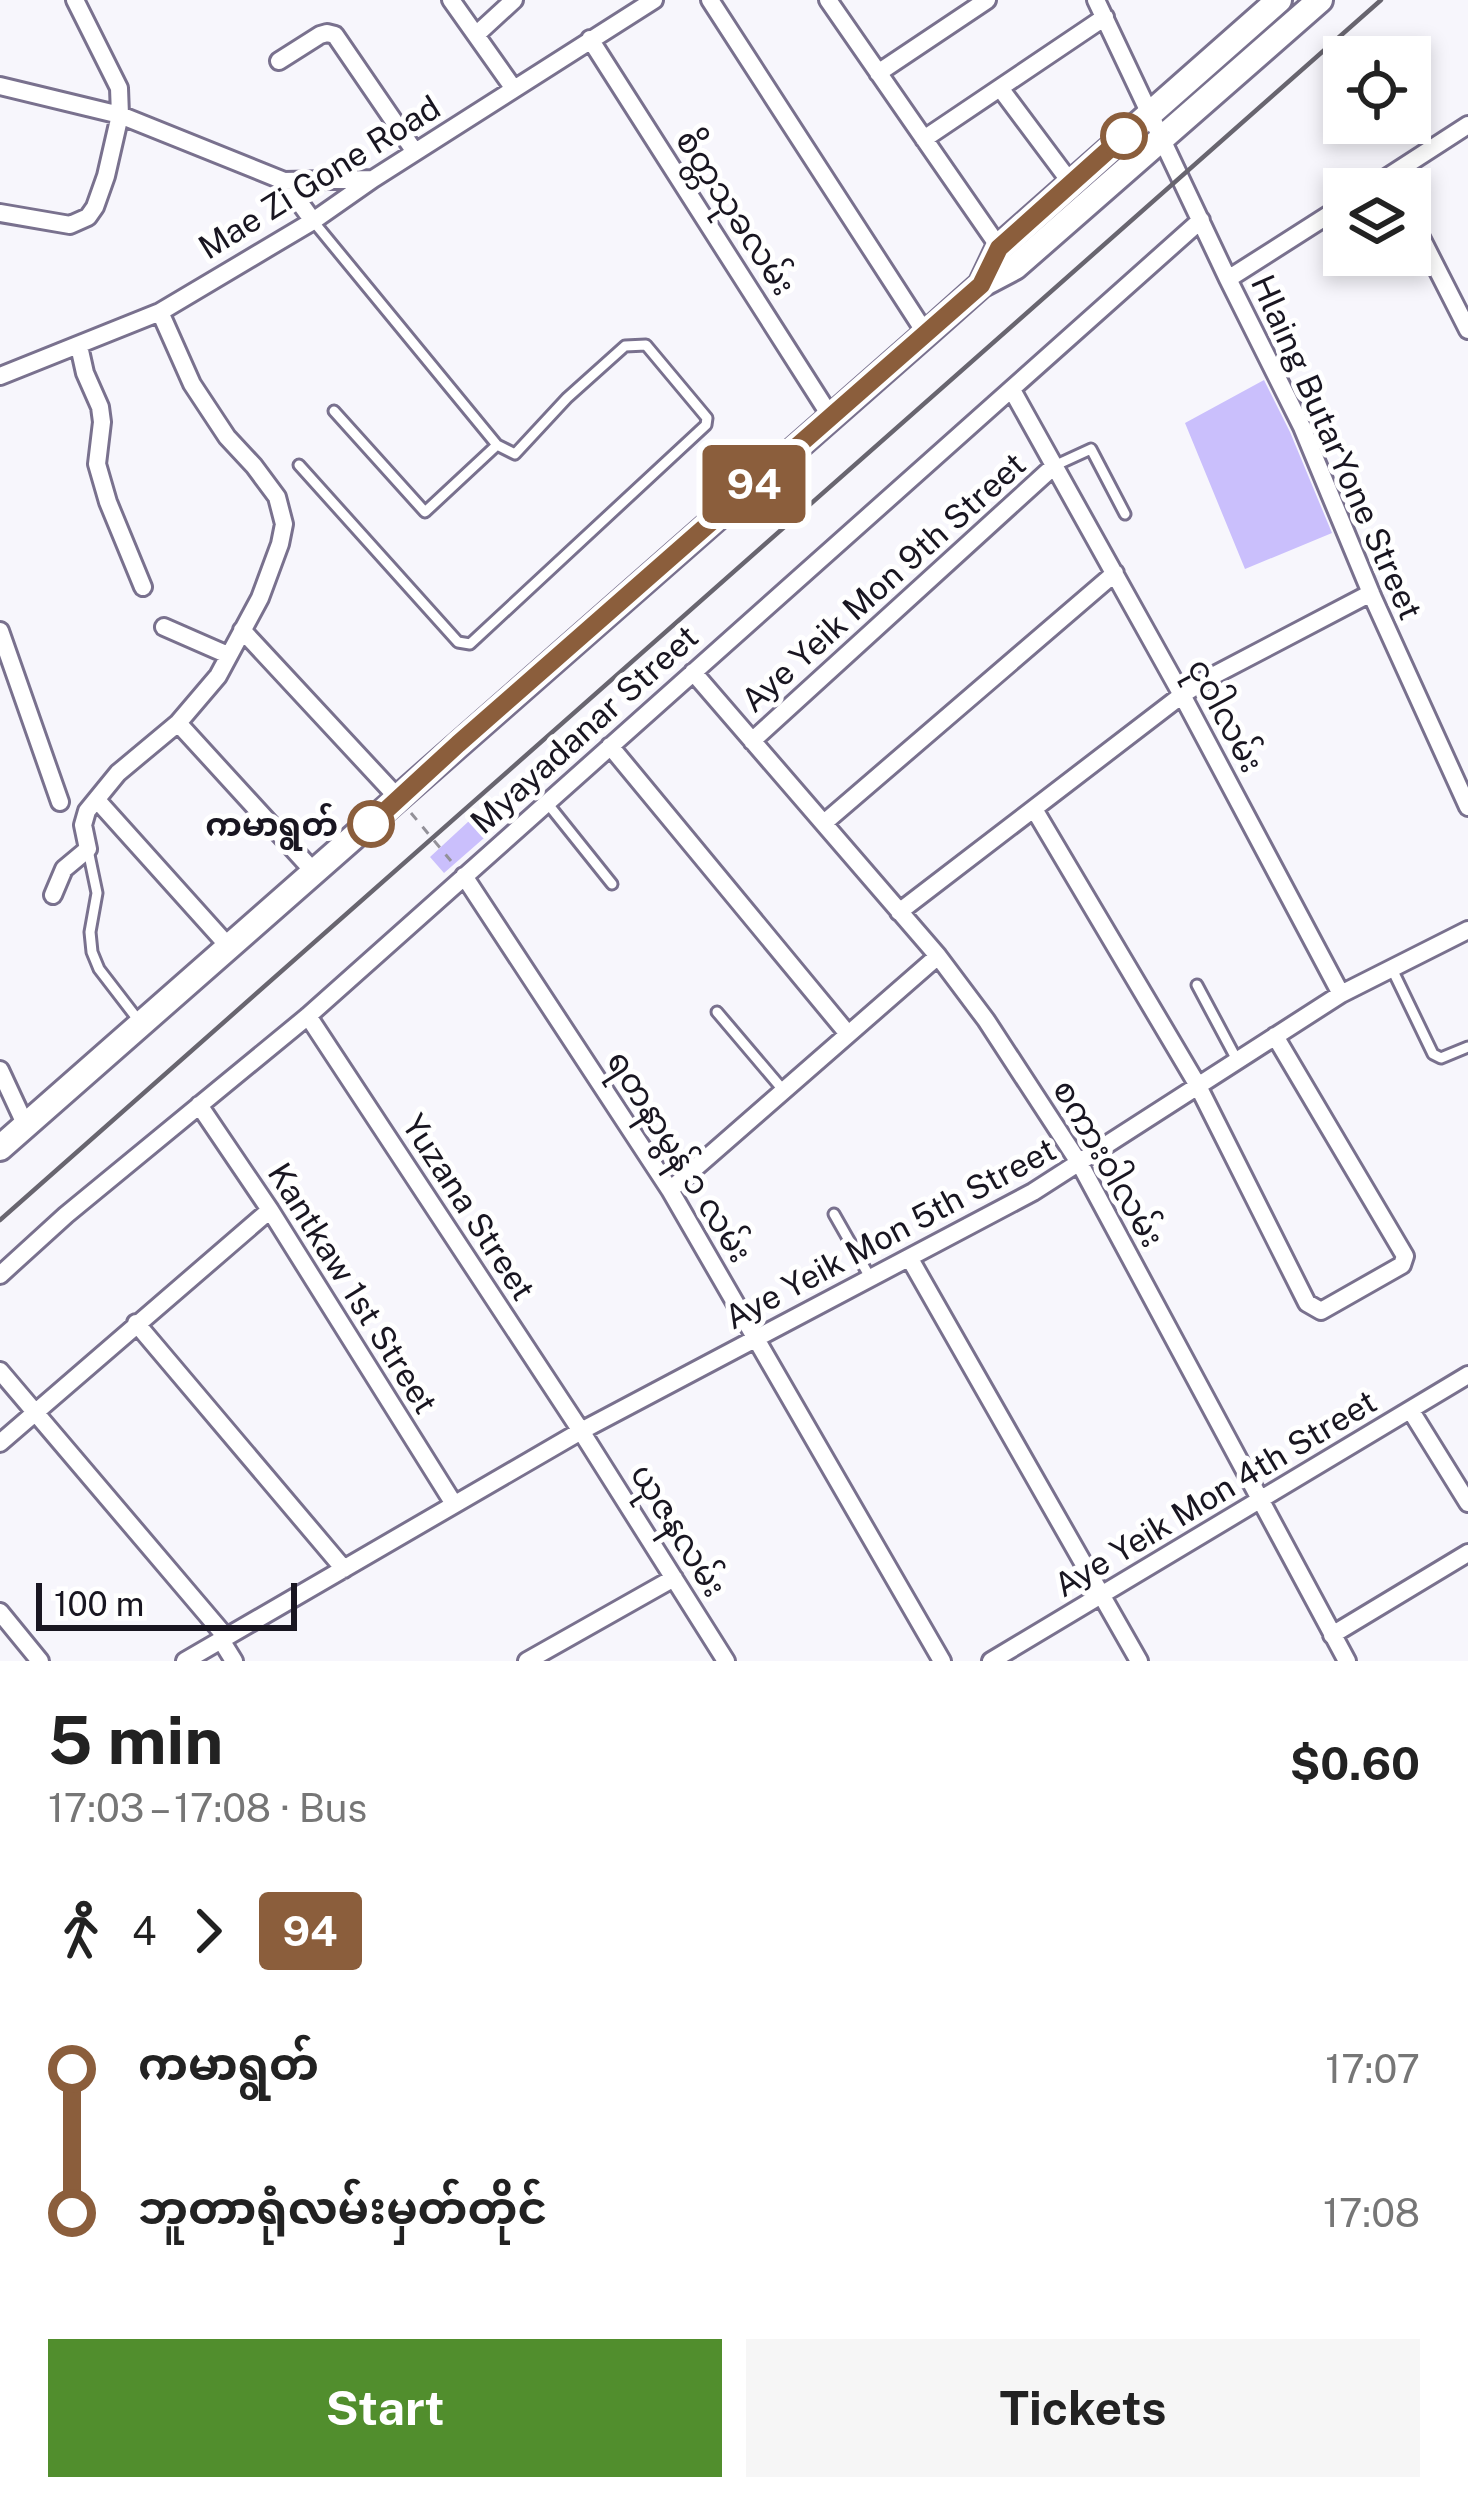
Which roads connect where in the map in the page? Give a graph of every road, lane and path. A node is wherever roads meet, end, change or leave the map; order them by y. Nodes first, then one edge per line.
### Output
1 (75, 0) edge
2 (451, 0) edge
3 (514, 0) edge
4 (654, 0) edge
5 (710, 0) edge
6 (828, 0) edge
7 (987, 0) edge
8 (1279, 0) edge
9 (1320, 0) edge
10 (1101, 8) edge
11 (477, 34) junction
12 (590, 39) junction
13 (279, 61) dead end
14 (878, 73) junction
15 (0, 86) edge
16 (1000, 88) junction
17 (514, 89) junction
18 (1151, 112) junction
19 (120, 115) junction
20 (1468, 125) edge
21 (1162, 136) junction
22 (924, 139) junction
23 (415, 152) junction
24 (1411, 168) edge
25 (373, 178) junction
26 (284, 182) junction
27 (1071, 183) junction
28 (0, 213) edge
29 (1323, 218) edge
30 (1201, 220) junction
31 (313, 221) junction
32 (999, 248) junction
33 (1431, 257) edge
34 (1228, 279) junction
35 (981, 285) junction
36 (160, 312) junction
37 (1468, 330) edge
38 (926, 334) junction
39 (79, 346) junction
40 (0, 376) edge
41 (1012, 390) junction
42 (334, 411) dead end
43 (831, 417) junction
44 (497, 446) junction
45 (299, 465) dead end
46 (1054, 466) junction
47 (1125, 514) dead end
48 (1114, 573) junction
49 (143, 587) dead end
50 (1371, 593) junction
51 (164, 627) dead end
52 (242, 630) junction
53 (0, 631) edge
54 (229, 656) junction
55 (693, 672) junction
56 (1182, 695) junction
57 (178, 723) junction
58 (752, 741) junction
59 (610, 746) junction
60 (399, 799) junction
61 (1466, 799) edge
62 (97, 800) junction
63 (60, 802) dead end
64 (547, 802) junction
65 (1034, 809) junction
66 (824, 824) junction
67 (88, 849) junction
68 (316, 874) junction
69 (464, 876) junction
70 (612, 884) dead end
71 (53, 895) dead end
72 (899, 912) junction
73 (1468, 930) edge
74 (230, 948) junction
75 (938, 956) junction
76 (1392, 968) junction
77 (1197, 986) dead end
78 (1341, 994) junction
79 (717, 1012) dead end
80 (308, 1016) junction
81 (142, 1025) junction
82 (848, 1034) junction
83 (1275, 1036) junction
84 (1468, 1048) edge
85 (1237, 1060) junction
86 (0, 1070) edge
87 (1197, 1084) junction
88 (784, 1090) junction
89 (200, 1105) junction
90 (26, 1126) junction
91 (0, 1148) edge
92 (1080, 1164) junction
93 (670, 1190) junction
94 (270, 1210) junction
95 (834, 1214) dead end
96 (910, 1258) junction
97 (0, 1276) edge
98 (871, 1279) junction
99 (136, 1323) junction
100 (757, 1340) junction
101 (0, 1371) edge
102 (1468, 1375) edge
103 (1411, 1411) junction
104 (37, 1412) junction
105 (581, 1431) junction
106 (0, 1443) edge
107 (1259, 1501) junction
108 (1468, 1503) edge
109 (454, 1504) junction
110 (1468, 1553) edge
111 (344, 1569) junction
112 (674, 1578) junction
113 (1102, 1594) junction
114 (0, 1612) edge
115 (1332, 1635) junction
116 (224, 1638) junction
117 (40, 1661) edge
118 (185, 1661) edge
119 (234, 1661) edge
120 (527, 1661) edge
121 (726, 1661) edge
122 (941, 1661) edge
123 (991, 1661) edge
124 (1139, 1661) edge
125 (1346, 1661) edge

1 - 19 street
2 - 11 street
3 - 11 street
4 - 12 street, Mae Zi Gone Road
5 - 38 street
6 - 14 street
7 - 14 street
8 - 18 main road
9 - 21 main road
10 - 16 street
10 - 18 street, Hlaing ButarYone Street
11 - 17 street
12 - 17 street, Mae Zi Gone Road
12 - 43 street, စိတ္တသုခလမ်း
13 - 23 street
14 - 22 street
15 - 19 street
16 - 22 street
16 - 27 street
17 - 23 street, Mae Zi Gone Road
18 - 21 street, Hlaing ButarYone Street
18 - 27 main road
19 - 26 street
19 - 28 street
20 - 24 street
21 - 30 street, Hlaing ButarYone Street
21 - 35 main road
22 - 32 street
23 - 25 street, Mae Zi Gone Road
25 - 26 street
25 - 31 street, Mae Zi Gone Road
26 - 31 street
27 - 32 main road
29 - 34 street
30 - 34 street, Hlaing ButarYone Street
30 - 41 street, Myayadanar Street
31 - 36 street, Mae Zi Gone Road
31 - 44 lane
32 - 35 main road
33 - 37 street
34 - 50 street, Hlaing ButarYone Street
35 - 38 main road
36 - 39 street, Mae Zi Gone Road
36 - 52 street
38 - 43 main road
39 - 40 street, Mae Zi Gone Road
39 - 49 street
41 - 46 street, ငုဝါလမ်း
41 - 55 street, Myayadanar Street
42 - 44 lane
43 - 60 main road
44 - 45 lane
46 - 47 lane
46 - 48 street, ငုဝါလမ်း
46 - 58 street, Aye Yeik Mon 9th Street
48 - 56 street, ငုဝါလမ်း
48 - 66 street
50 - 56 street
50 - 61 street, Hlaing ButarYone Street
51 - 54 street
52 - 54 street
52 - 60 street
53 - 63 street
54 - 57 street
55 - 58 street, စကား၀ါလမ်း
55 - 59 street, Myayadanar Street
56 - 65 street
56 - 78 street, ငုဝါလမ်း
57 - 62 street
57 - 68 street
58 - 66 street, စကား၀ါလမ်း
59 - 64 street, Myayadanar Street
59 - 82 street
60 - 68 main road
60 - 69 path
62 - 67 street
62 - 74 street
64 - 69 street, Myayadanar Street
64 - 70 lane
65 - 72 street
65 - 87 street
66 - 72 street, စကား၀ါလမ်း
67 - 71 street
67 - 81 lane
68 - 74 main road
69 - 80 street, Myayadanar Street
69 - 93 street, ရတနာမွန် ၁ လမ်း
72 - 75 street, စကား၀ါလမ်း
73 - 76 street, Aye Yeik Mon 5th Street
74 - 81 main road
75 - 82 street
75 - 92 street, စကား၀ါလမ်း
76 - 78 street, Aye Yeik Mon 5th Street
76 - 84 lane
77 - 85 lane
78 - 83 street, Aye Yeik Mon 5th Street
79 - 88 lane
80 - 89 street, Myayadanar Street
80 - 105 street, Yuzana Street
81 - 90 main road
82 - 88 street
83 - 85 street, Aye Yeik Mon 5th Street
83 - 87 street
85 - 87 street, Aye Yeik Mon 5th Street
86 - 90 street
87 - 92 street, Aye Yeik Mon 5th Street
88 - 93 street
89 - 94 street, Kantkaw 1st Street
89 - 97 street, Myayadanar Street
90 - 91 main road
92 - 96 street, Aye Yeik Mon 5th Street
92 - 107 street, စကား၀ါလမ်း
93 - 100 street, ရတနာမွန် ၁ လမ်း
94 - 99 street
94 - 109 street, Kantkaw 1st Street
95 - 98 lane
96 - 98 street, Aye Yeik Mon 5th Street
96 - 113 street
98 - 100 street, Aye Yeik Mon 5th Street
99 - 104 street
99 - 111 street
100 - 105 street, Aye Yeik Mon 5th Street
100 - 122 street, ရတနာမွန် ၁ လမ်း
101 - 104 street
102 - 103 street, Aye Yeik Mon 4th Street
103 - 107 street, Aye Yeik Mon 4th Street
103 - 108 street
104 - 106 street
104 - 116 street
105 - 109 street, Aye Yeik Mon 5th Street
105 - 112 street, ယုဇနလမ်း
107 - 113 street, Aye Yeik Mon 4th Street
107 - 115 street, စကား၀ါလမ်း
109 - 111 street, Aye Yeik Mon 5th Street
110 - 115 street
111 - 116 street, Aye Yeik Mon 5th Street
112 - 120 street
112 - 121 street, ယုဇနလမ်း
113 - 123 street, Aye Yeik Mon 4th Street
113 - 124 street
114 - 117 street
115 - 125 street, စကား၀ါလမ်း
116 - 118 street, Aye Yeik Mon 5th Street
116 - 119 street

